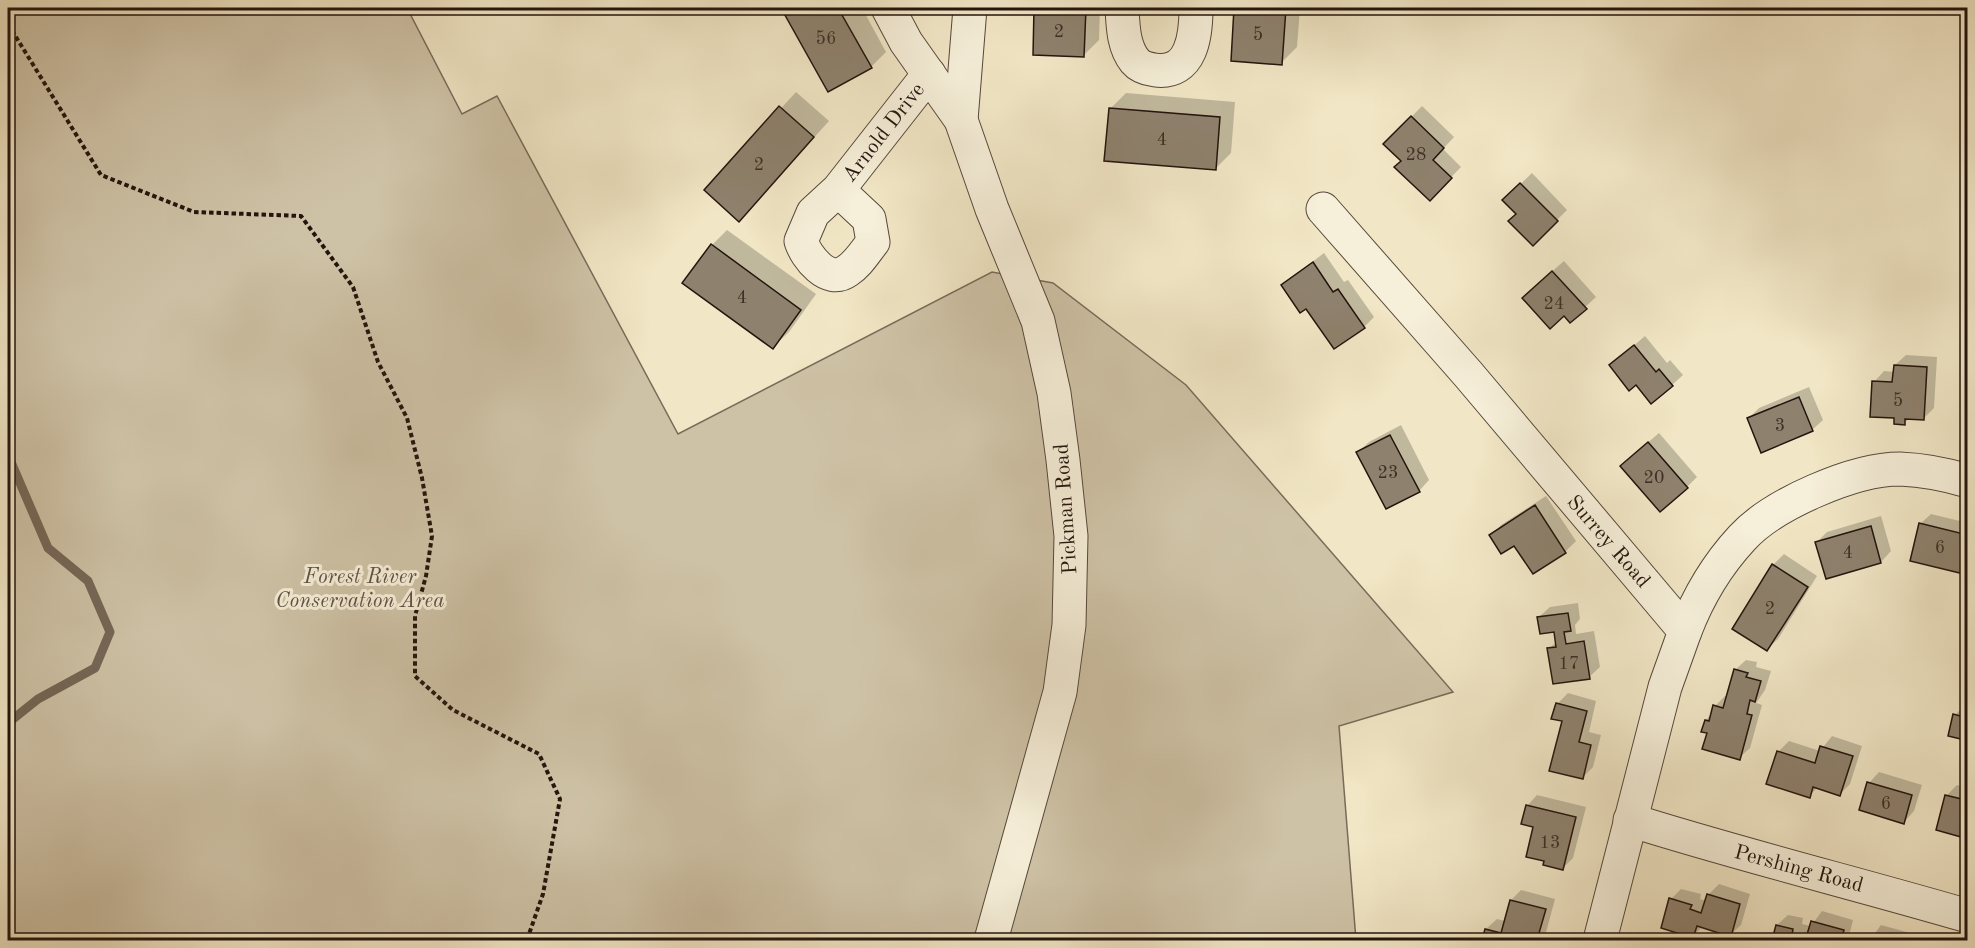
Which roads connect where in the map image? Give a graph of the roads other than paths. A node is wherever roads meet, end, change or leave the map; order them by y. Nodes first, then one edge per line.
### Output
1 (888, 8) edge
2 (970, 8) edge
3 (1122, 8) edge
4 (1196, 8) edge
5 (929, 74) junction
6 (961, 120) junction
7 (838, 189) dead end
8 (1323, 209) dead end
9 (1968, 481) edge
10 (1684, 631) junction
11 (1630, 820) junction
12 (1968, 916) edge
13 (992, 940) edge
14 (1600, 940) edge

1 - 5 street, Pickman Road
2 - 6 street, Pickman Road
3 - 4 street
5 - 6 street, Pickman Road
5 - 7 street, Arnold Drive
6 - 13 street, Pickman Road
8 - 10 street, Surrey Road
9 - 10 street
10 - 11 street
11 - 12 street, Pershing Road
11 - 14 street

